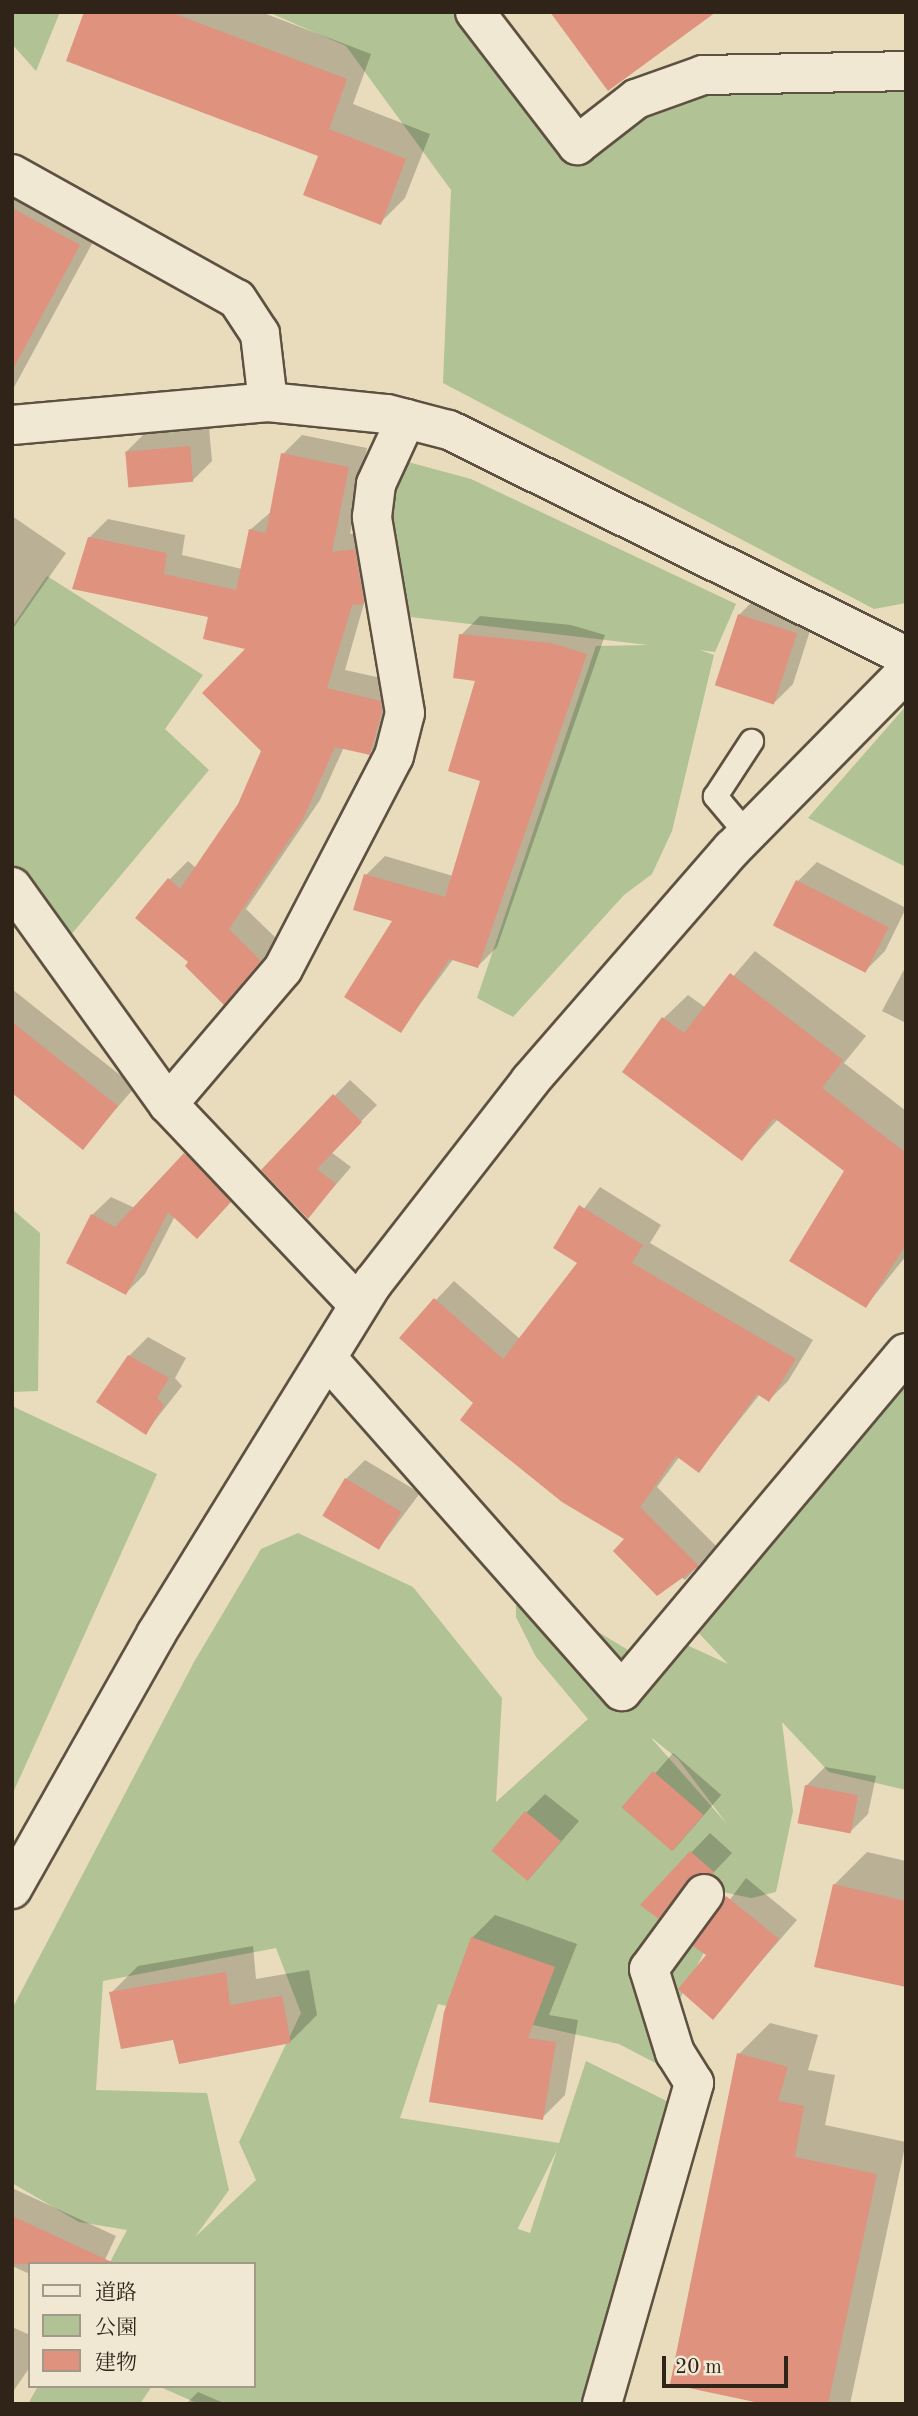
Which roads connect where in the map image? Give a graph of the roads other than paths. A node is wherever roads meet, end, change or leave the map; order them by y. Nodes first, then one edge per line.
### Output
1 (475, 12) edge
2 (906, 71) edge
3 (12, 174) edge
4 (268, 402) junction
5 (406, 419) junction
6 (12, 425) edge
7 (905, 671) edge
8 (751, 741) dead end
9 (747, 834) junction
10 (12, 887) edge
11 (168, 1104) junction
12 (359, 1305) junction
13 (906, 1353) edge
14 (327, 1358) junction
15 (12, 1889) edge
16 (704, 1894) dead end
17 (602, 2404) edge

1 - 2 street
3 - 4 street
4 - 5 street
4 - 6 street
5 - 7 street
5 - 11 street
7 - 9 street
8 - 9 lane
9 - 12 street
10 - 11 street
11 - 12 street
12 - 14 street
13 - 14 street
14 - 15 street
16 - 17 street

